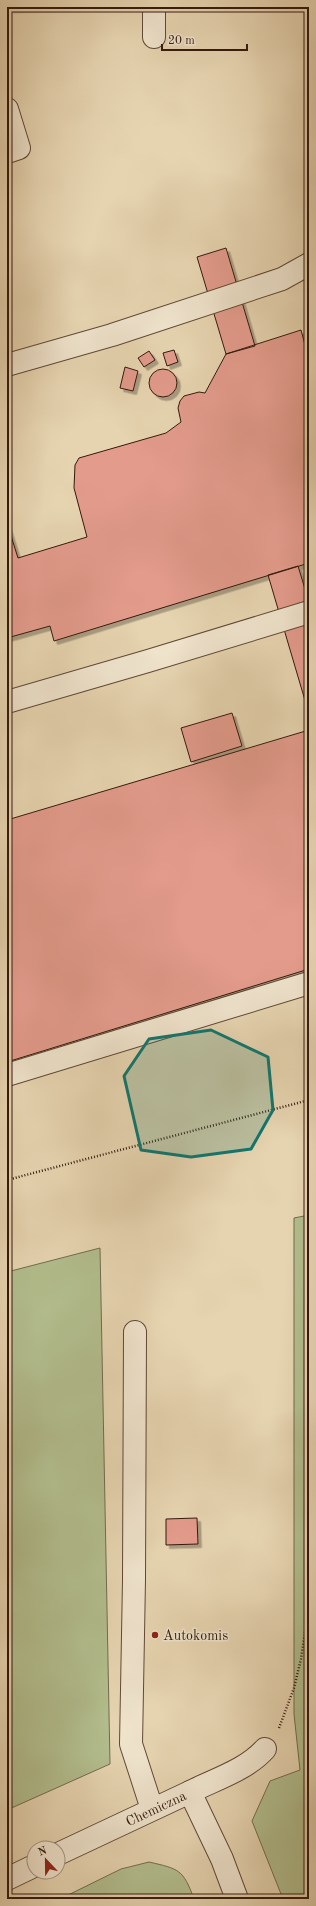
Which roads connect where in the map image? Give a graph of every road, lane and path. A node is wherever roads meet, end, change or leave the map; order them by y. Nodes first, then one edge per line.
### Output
1 (154, 7) edge
2 (154, 38) dead end
3 (7, 109) edge
4 (7, 152) edge
5 (309, 264) edge
6 (7, 365) edge
7 (309, 612) edge
8 (7, 702) edge
9 (309, 983) edge
10 (7, 1076) edge
11 (309, 1100) edge
12 (7, 1180) edge
13 (135, 1332) dead end
14 (309, 1406) edge
15 (309, 1542) edge
16 (309, 1605) edge
17 (266, 1748) joint
18 (190, 1792) junction
19 (152, 1809) junction
20 (66, 1850) edge
21 (26, 1870) edge
22 (7, 1878) edge
23 (237, 1899) edge

1 - 2 street
3 - 4 street
5 - 6 street
7 - 8 street
9 - 10 street
11 - 12 path
13 - 19 street
14 - 15 path
16 - 17 path
17 - 18 street
18 - 19 street, Chemiczna
18 - 23 street, Chemiczna
19 - 20 street, Chemiczna
21 - 22 street

